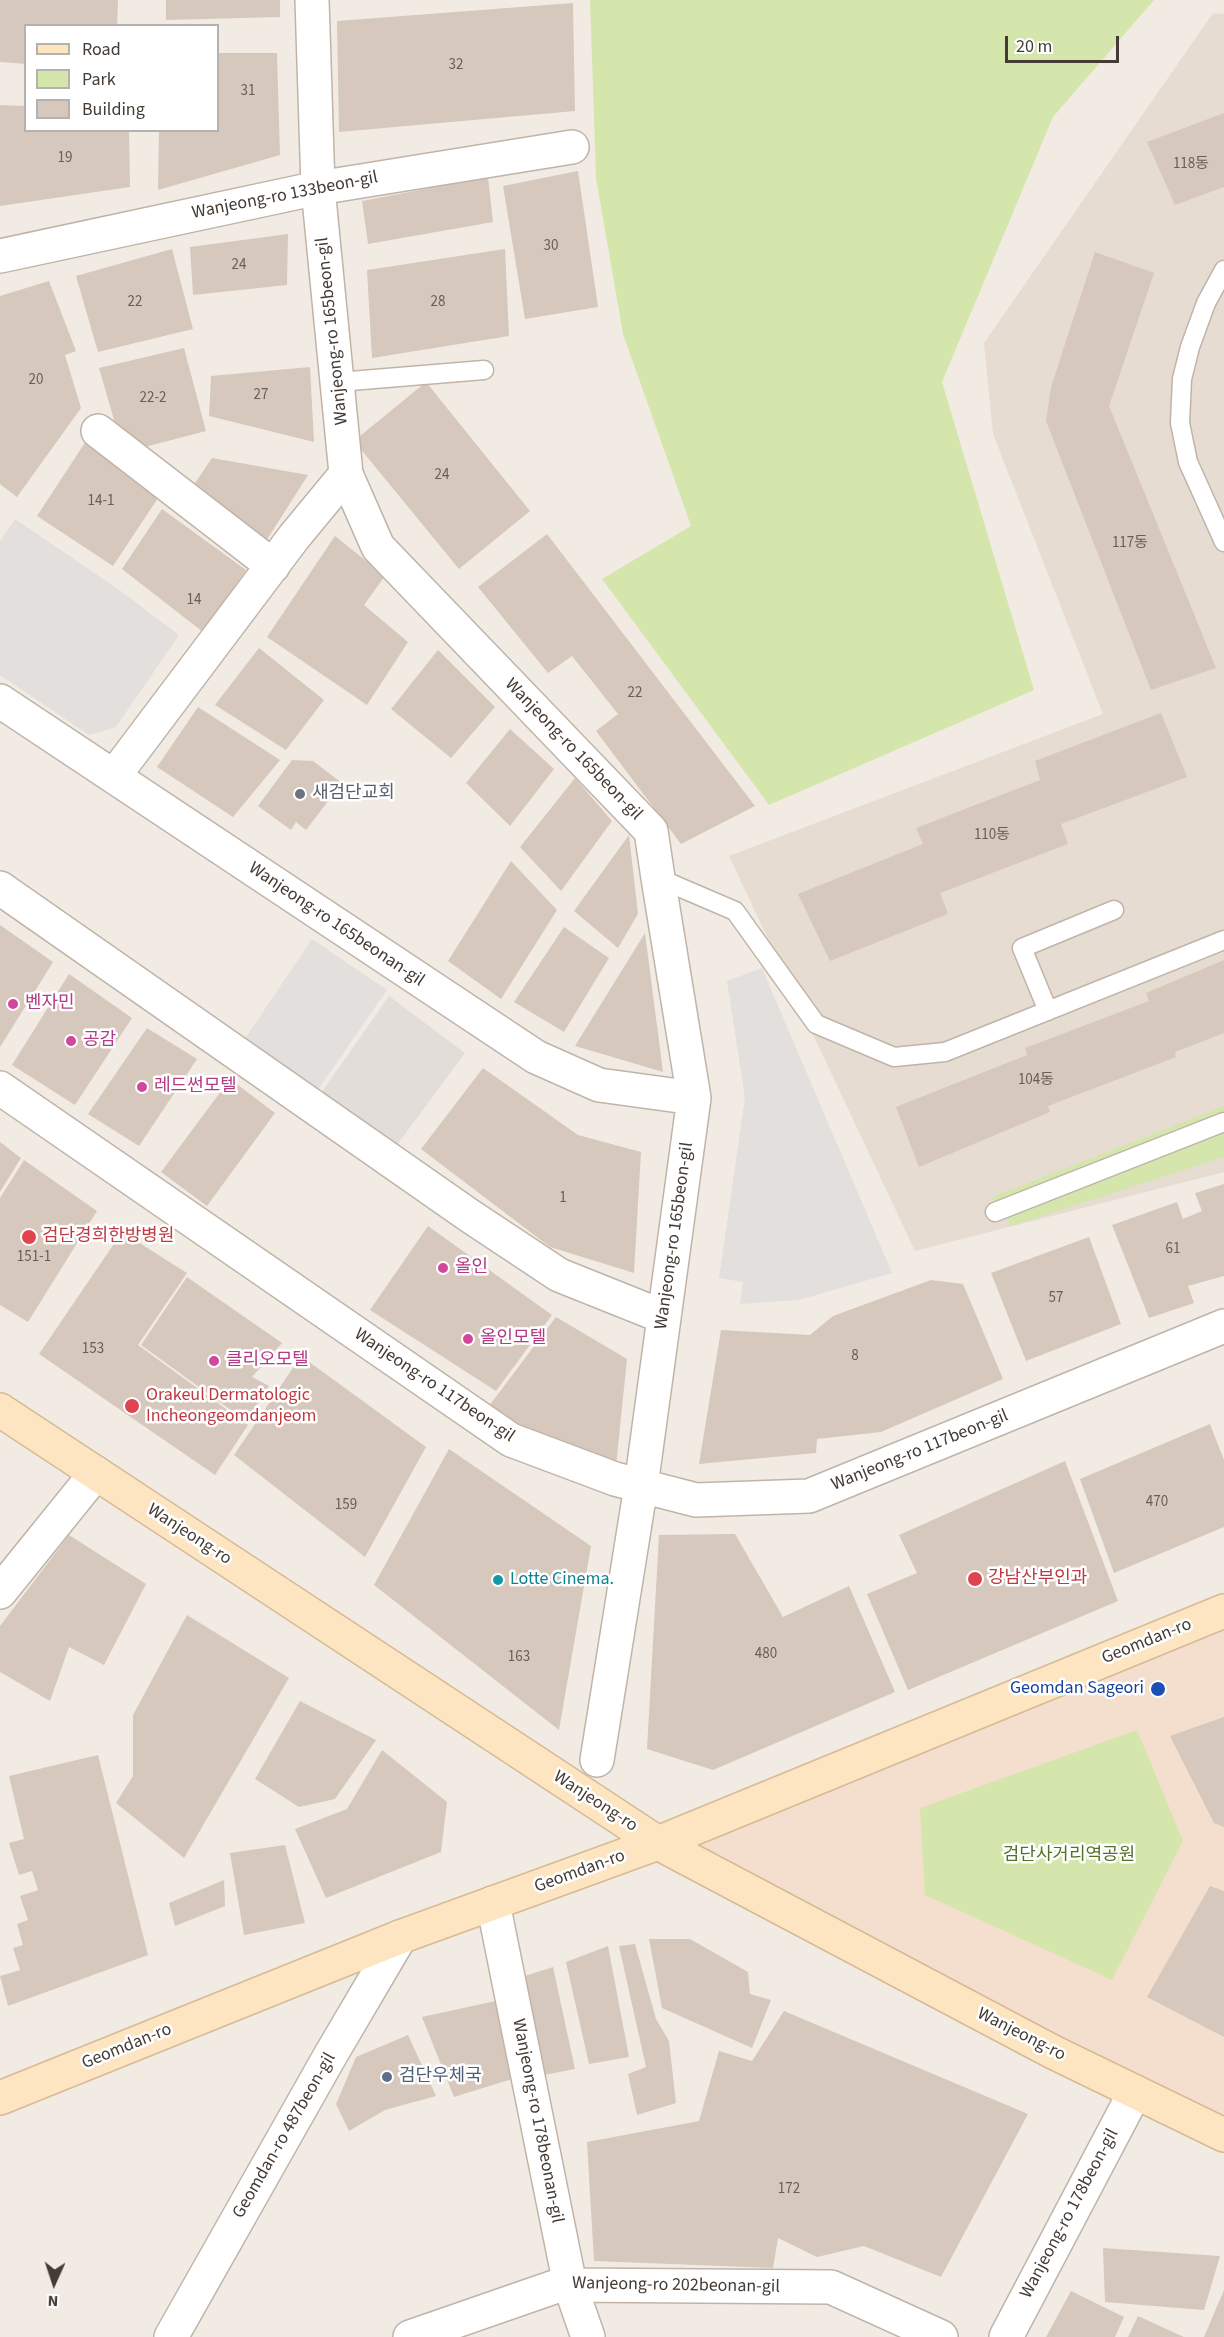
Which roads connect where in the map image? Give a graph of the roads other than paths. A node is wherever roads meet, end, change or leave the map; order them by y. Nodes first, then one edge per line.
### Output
1 (312, 0) edge
2 (572, 147) dead end
3 (318, 188) junction
4 (0, 256) edge
5 (1224, 270) edge
6 (484, 370) dead end
7 (338, 382) junction
8 (98, 431) dead end
9 (346, 474) junction
10 (1224, 543) edge
11 (273, 566) junction
12 (0, 701) edge
13 (114, 776) junction
14 (658, 878) junction
15 (0, 888) edge
16 (1114, 910) dead end
17 (1224, 940) edge
18 (1048, 1011) junction
19 (0, 1088) edge
20 (694, 1098) junction
21 (1224, 1122) edge
22 (995, 1212) dead end
23 (664, 1317) junction
24 (1224, 1326) edge
25 (0, 1410) edge
26 (96, 1473) junction
27 (640, 1486) junction
28 (0, 1592) edge
29 (1224, 1611) edge
30 (597, 1760) dead end
31 (658, 1843) junction
32 (493, 1903) junction
33 (400, 1937) junction
34 (1135, 2092) junction
35 (0, 2098) edge
36 (1224, 2135) edge
37 (570, 2285) junction
38 (171, 2337) edge
39 (410, 2337) edge
40 (588, 2337) edge
41 (940, 2337) edge
42 (1006, 2337) edge

1 - 3 street, Wanjeong-ro 165beon-gil
2 - 3 street, Wanjeong-ro 133beon-gil
3 - 4 street, Wanjeong-ro 133beon-gil
3 - 7 street, Wanjeong-ro 165beon-gil
5 - 10 lane
6 - 7 lane
7 - 9 street, Wanjeong-ro 165beon-gil
8 - 11 street
9 - 11 street
9 - 14 street, Wanjeong-ro 165beon-gil
11 - 13 street
12 - 13 street, Wanjeong-ro 165beonan-gil
13 - 20 street, Wanjeong-ro 165beonan-gil
14 - 18 lane
14 - 20 street, Wanjeong-ro 165beon-gil
15 - 23 street
16 - 18 lane
17 - 18 lane
19 - 27 street, Wanjeong-ro 117beon-gil
20 - 23 street, Wanjeong-ro 165beon-gil
21 - 22 lane
23 - 27 street, Wanjeong-ro 165beon-gil
24 - 27 street, Wanjeong-ro 117beon-gil
25 - 26 main road, Wanjeong-ro
26 - 28 street
26 - 31 main road, Wanjeong-ro
27 - 30 street, Wanjeong-ro 165beon-gil
29 - 31 main road, Geomdan-ro
31 - 32 main road, Geomdan-ro
31 - 34 main road, Wanjeong-ro
32 - 33 main road, Geomdan-ro
32 - 37 street, Wanjeong-ro 178beonan-gil
33 - 35 main road, Geomdan-ro
33 - 38 street, Geomdan-ro 487beon-gil
34 - 36 main road, Wanjeong-ro
34 - 42 street, Wanjeong-ro 178beon-gil
37 - 39 street, Wanjeong-ro 202beonan-gil
37 - 40 street, Wanjeong-ro 178beonan-gil
37 - 41 street, Wanjeong-ro 202beonan-gil

